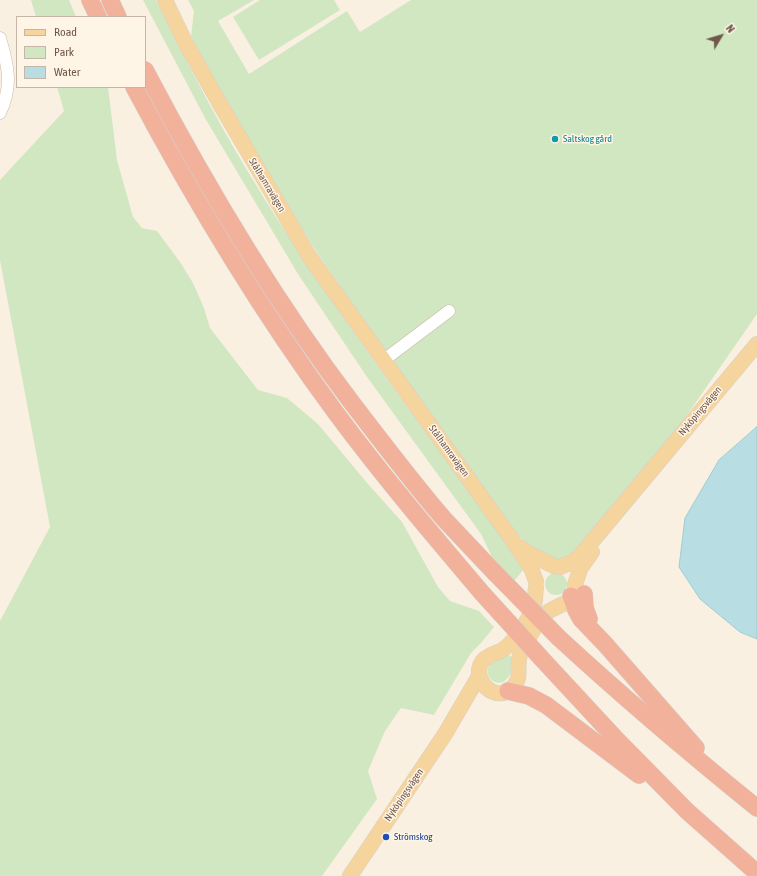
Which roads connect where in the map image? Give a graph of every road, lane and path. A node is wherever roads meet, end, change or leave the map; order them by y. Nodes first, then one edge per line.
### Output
1 (90, 0) edge
2 (110, 0) edge
3 (164, 0) edge
4 (98, 16) edge
5 (118, 16) edge
6 (0, 38) edge
7 (146, 72) edge
8 (135, 88) edge
9 (0, 113) edge
10 (449, 311) dead end
11 (757, 344) edge
12 (384, 360) junction
13 (643, 479) junction
14 (513, 541) junction
15 (557, 567) junction
16 (536, 584) junction
17 (573, 594) junction
18 (479, 676) junction
19 (489, 690) junction
20 (508, 691) junction
21 (445, 734) junction
22 (734, 789) junction
23 (757, 808) edge
24 (687, 811) junction
25 (757, 873) edge
26 (350, 876) edge

1 - 4 highway
2 - 5 highway
3 - 12 main road, Stålhamravägen
6 - 9 street
7 - 22 highway, bridge
8 - 24 highway, bridge
10 - 12 street
11 - 13 main road, Nyköpingsvägen
12 - 14 main road, Stålhamravägen
13 - 15 main road, Nyköpingsvägen
13 - 17 main road, Nyköpingsvägen
14 - 15 main road, Stålhamravägen
14 - 16 main road, Stålhamravägen
15 - 16 main road
15 - 17 main road
16 - 17 main road
16 - 18 main road, Nyköpingsvägen
17 - 20 main road
17 - 22 highway
18 - 19 main road
18 - 21 main road, Nyköpingsvägen
19 - 20 main road
19 - 21 main road, Nyköpingsvägen
20 - 24 highway
21 - 26 main road, Nyköpingsvägen
22 - 23 highway
24 - 25 highway

